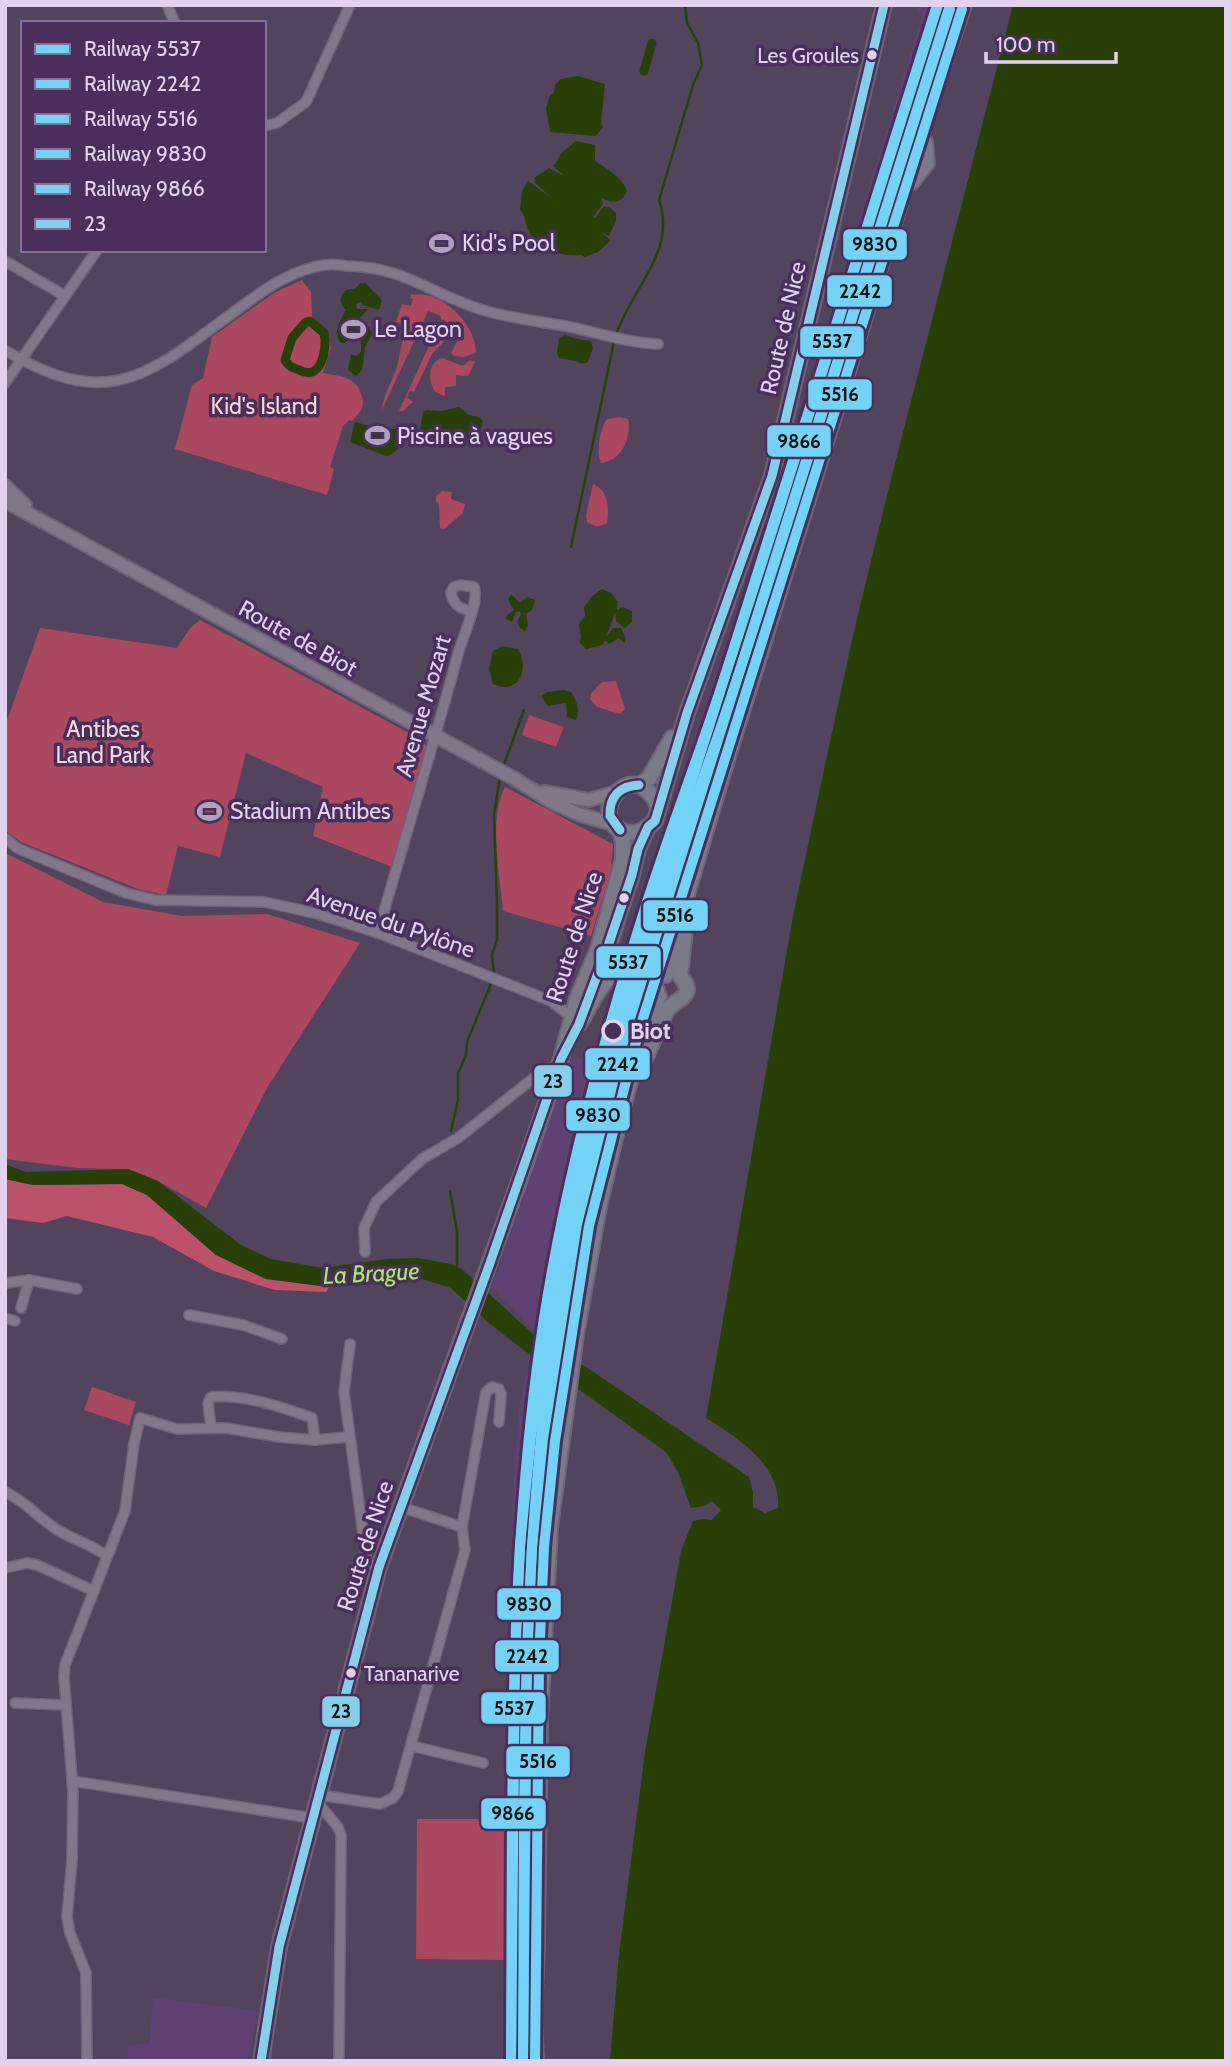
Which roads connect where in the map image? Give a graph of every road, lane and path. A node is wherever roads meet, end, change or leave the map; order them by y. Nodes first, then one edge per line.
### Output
1 (167, 5) edge
2 (350, 5) edge
3 (884, 5) edge
4 (964, 5) edge
5 (174, 21) edge
6 (266, 126) edge
7 (96, 252) edge
8 (5, 261) edge
9 (65, 296) junction
10 (658, 344) dead end
11 (5, 350) edge
12 (22, 360) junction
13 (5, 383) edge
14 (5, 486) edge
15 (5, 501) edge
16 (49, 526) junction
17 (472, 611) dead end
18 (687, 713) junction
19 (434, 736) junction
20 (639, 785) junction
21 (527, 787) junction
22 (614, 793) junction
23 (658, 806) junction
24 (616, 827) junction
25 (648, 827) junction
26 (5, 838) edge
27 (378, 933) junction
28 (602, 954) junction
29 (660, 983) junction
30 (672, 1004) junction
31 (571, 1016) junction
32 (559, 1063) junction
33 (612, 1154) junction
34 (365, 1252) dead end
35 (29, 1280) junction
36 (5, 1283) edge
37 (77, 1289) dead end
38 (21, 1308) dead end
39 (189, 1315) dead end
40 (282, 1339) dead end
41 (350, 1344) dead end
42 (499, 1422) dead end
43 (211, 1428) junction
44 (348, 1437) junction
45 (315, 1440) junction
46 (5, 1492) edge
47 (401, 1507) junction
48 (462, 1527) junction
49 (107, 1556) junction
50 (5, 1567) edge
51 (379, 1567) junction
52 (94, 1591) junction
53 (15, 1703) dead end
54 (66, 1705) junction
55 (412, 1746) junction
56 (483, 1763) dead end
57 (72, 1782) junction
58 (318, 1798) junction
59 (312, 1818) junction
60 (536, 2006) junction
61 (87, 2061) edge
62 (261, 2061) edge
63 (339, 2061) edge
64 (536, 2061) edge
65 (545, 2061) edge

1 - 5 street
2 - 6 street
3 - 18 main road, Route de Nice
4 - 29 main road
7 - 9 street
8 - 9 street
9 - 12 street
10 - 12 street
11 - 12 street
12 - 13 street
14 - 16 main road
15 - 16 main road
16 - 19 main road, Route de Biot
17 - 19 street, Avenue Mozart
18 - 20 main road
18 - 23 main road
19 - 21 main road, Route de Biot
19 - 27 street, Avenue Mozart
20 - 22 main road
20 - 23 main road
21 - 22 main road
21 - 24 main road
22 - 24 main road
23 - 25 main road
24 - 25 main road
24 - 28 main road, Route de Nice
25 - 28 main road, Route de Nice
26 - 27 street, Avenue du Pylône
27 - 31 street, Avenue du Pylône
28 - 31 main road, Route de Nice
28 - 31 main road, Route de Nice
28 - 31 main road
29 - 30 main road
29 - 30 main road
29 - 33 main road
30 - 33 main road
31 - 32 main road, Route de Nice
32 - 34 street
32 - 47 main road, Route de Nice
33 - 60 main road
35 - 36 street
35 - 37 street
35 - 38 street
39 - 40 street
41 - 44 street
42 - 48 street
43 - 45 street
43 - 45 street
43 - 49 street
44 - 45 street
44 - 51 street
46 - 49 street
47 - 48 street
47 - 51 main road, Route de Nice
48 - 55 street
49 - 52 street
50 - 52 street
51 - 58 main road, Route de Nice
52 - 54 street
53 - 54 street
54 - 57 street
55 - 56 street
55 - 58 street
57 - 59 street
57 - 61 street
58 - 59 main road, Route de Nice
58 - 63 street
59 - 62 main road, Route de Nice
60 - 64 main road
60 - 65 main road

